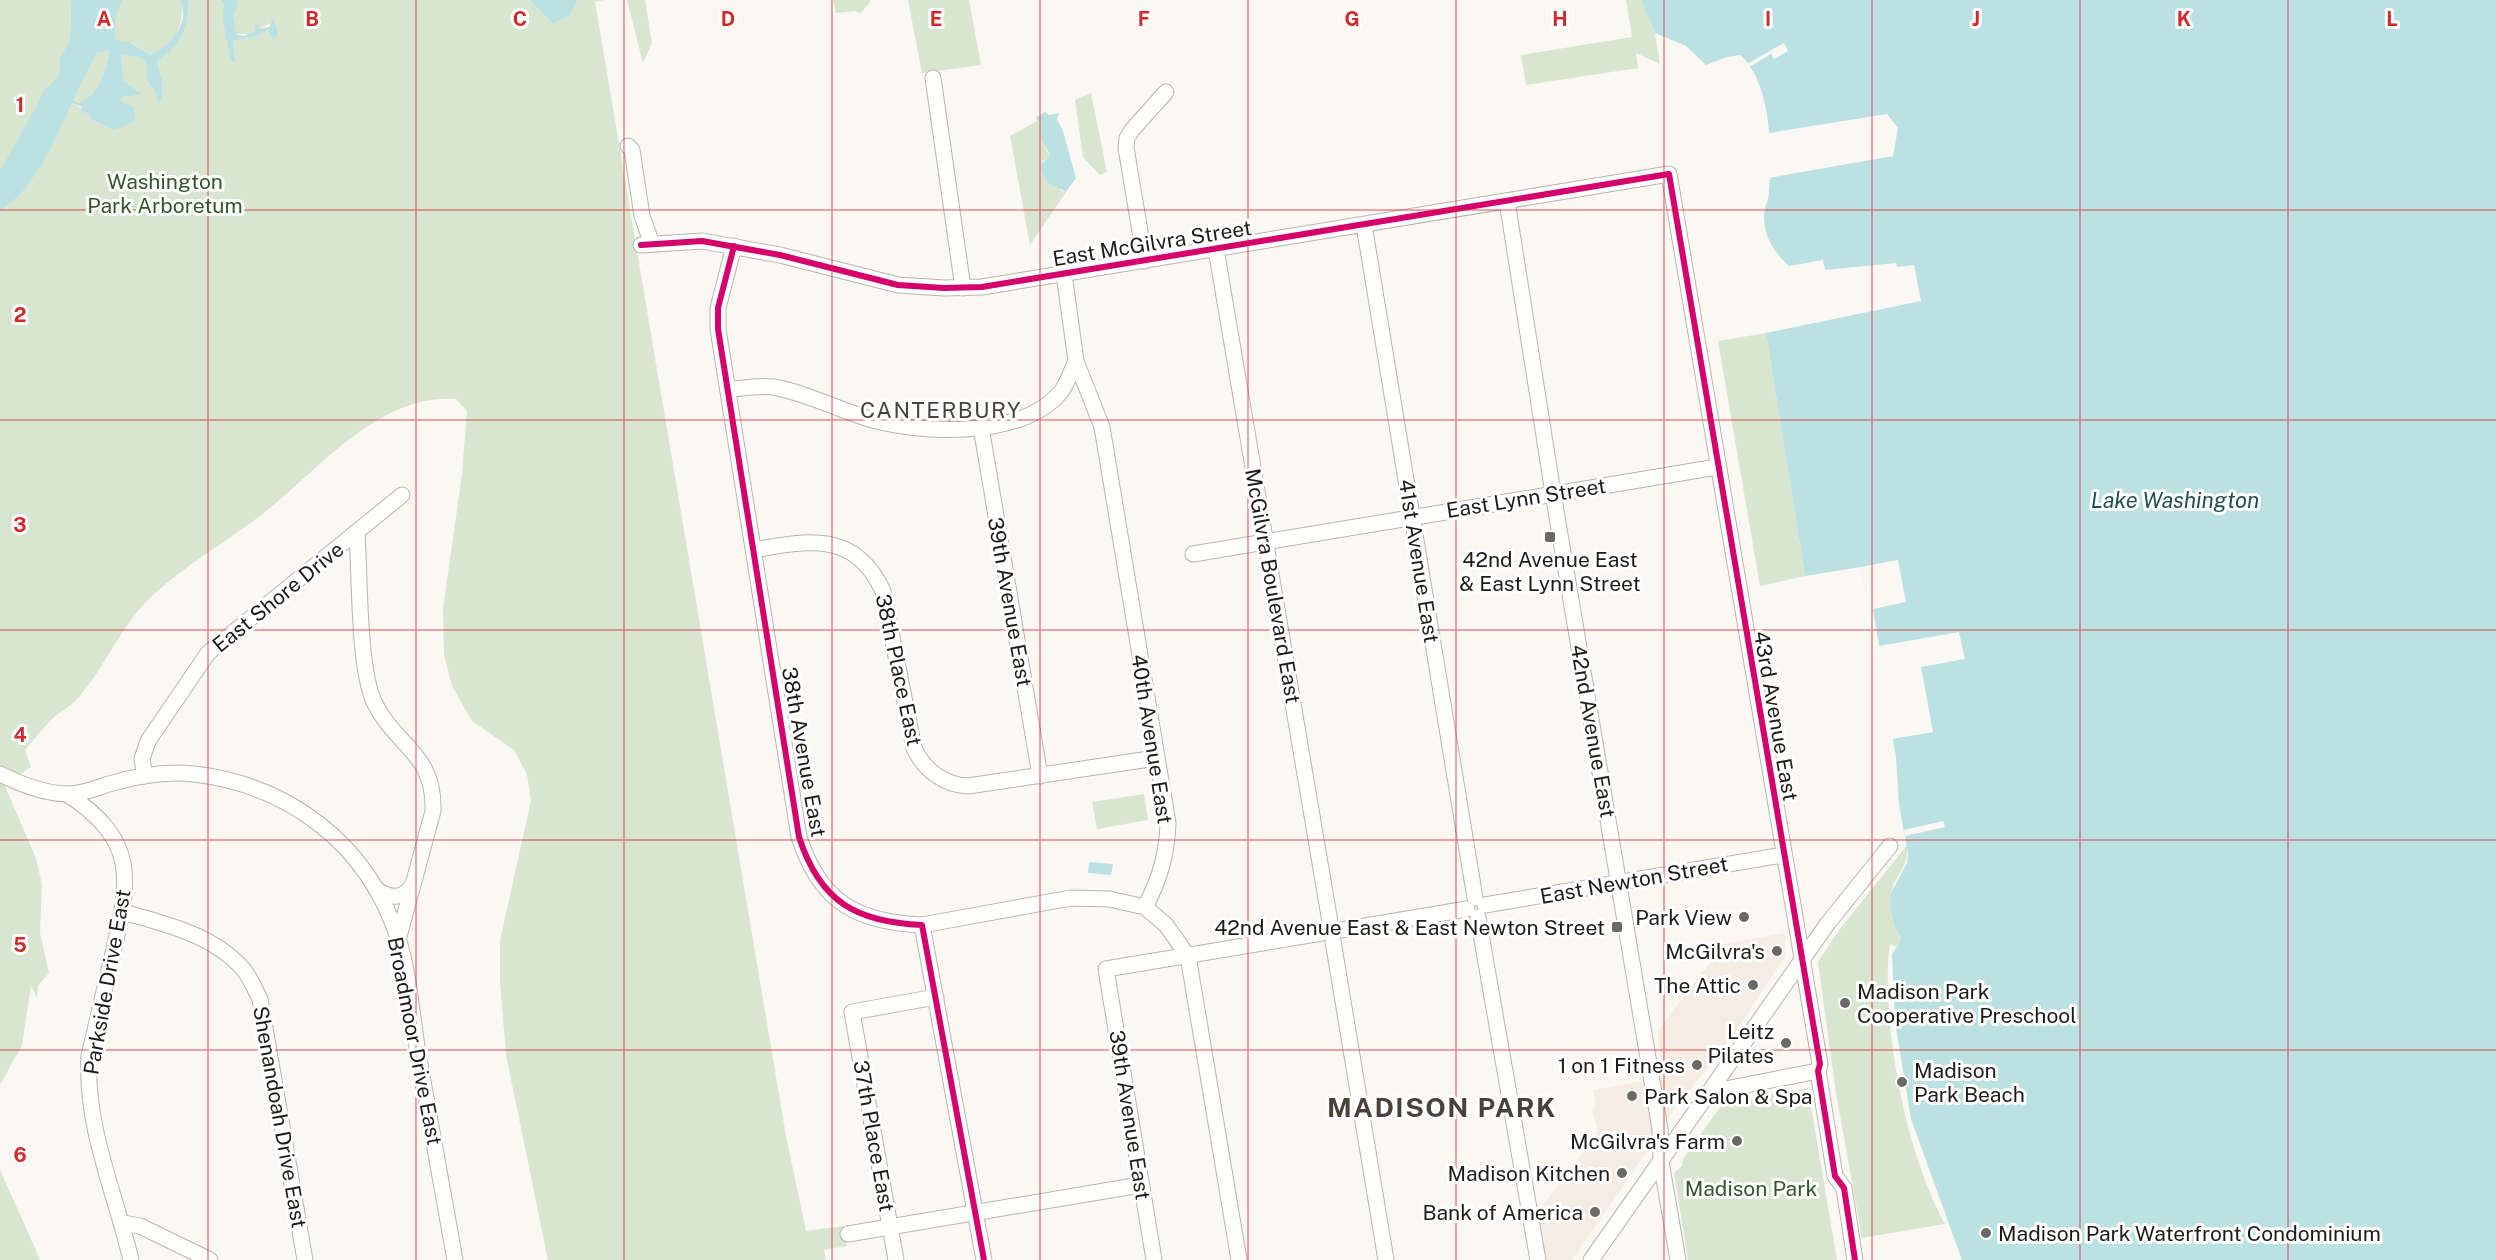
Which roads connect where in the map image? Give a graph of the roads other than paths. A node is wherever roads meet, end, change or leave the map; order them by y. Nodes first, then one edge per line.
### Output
1 (933, 78) dead end
2 (1166, 92) dead end
3 (628, 146) dead end
4 (1669, 174) joint
5 (1507, 201) junction
6 (1364, 225) junction
7 (734, 246) junction
8 (1216, 249) junction
9 (1144, 261) junction
10 (1064, 274) junction
11 (963, 288) junction
12 (1076, 361) junction
13 (728, 390) junction
14 (981, 427) junction
15 (1717, 467) junction
16 (1553, 494) junction
17 (402, 495) dead end
18 (1412, 516) junction
19 (357, 533) junction
20 (1265, 541) junction
21 (754, 550) junction
22 (1193, 554) dead end
23 (1156, 758) junction
24 (0, 774) edge
25 (145, 776) junction
26 (1040, 776) junction
27 (67, 794) junction
28 (1890, 846) dead end
29 (1783, 855) junction
30 (414, 881) junction
31 (1618, 882) junction
32 (376, 889) junction
33 (1145, 907) junction
34 (1476, 907) junction
35 (123, 912) junction
36 (922, 925) junction
37 (1332, 932) junction
38 (398, 940) junction
39 (1188, 956) junction
40 (1802, 963) junction
41 (1106, 969) joint
42 (1780, 994) junction
43 (1808, 995) junction
44 (936, 996) junction
45 (1730, 1062) junction
46 (1818, 1071) junction
47 (1742, 1086) junction
48 (1701, 1101) junction
49 (1661, 1162) junction
50 (1140, 1185) junction
51 (976, 1213) junction
52 (123, 1223) junction
53 (890, 1227) junction
54 (848, 1234) dead end
55 (131, 1260) edge
56 (210, 1260) edge
57 (305, 1260) edge
58 (454, 1260) edge
59 (896, 1260) edge
60 (984, 1260) edge
61 (1154, 1260) edge
62 (1239, 1260) edge
63 (1386, 1260) edge
64 (1538, 1260) edge
65 (1591, 1260) edge
66 (1678, 1260) edge
67 (1855, 1260) edge

1 - 11 street
2 - 9 street
3 - 7 street, East McGilvra Street
4 - 5 street, East McGilvra Street
4 - 15 street, 43rd Avenue East
5 - 6 street, East McGilvra Street
5 - 16 street, 42nd Avenue East
6 - 8 street, East McGilvra Street
6 - 18 street, 41st Avenue East
7 - 11 street, East McGilvra Street
7 - 13 street, 38th Avenue East
8 - 9 street, East McGilvra Street
8 - 20 street, McGilvra Boulevard East
9 - 10 street, East McGilvra Street
10 - 11 street, East McGilvra Street
10 - 12 street, 40th Avenue East
12 - 14 street
12 - 23 street, 40th Avenue East
13 - 14 street
13 - 21 street, 38th Avenue East
14 - 26 street, 39th Avenue East
15 - 16 street, East Lynn Street
15 - 29 street, 43rd Avenue East
16 - 18 street, East Lynn Street
16 - 31 street, 42nd Avenue East
17 - 19 street, East Shore Drive
18 - 20 street, East Lynn Street
18 - 34 street, 41st Avenue East
19 - 25 street, East Shore Drive
19 - 30 street
20 - 22 street, East Lynn Street
20 - 37 street, McGilvra Boulevard East
21 - 26 street, 38th Place East
21 - 36 street, 38th Avenue East
23 - 26 street
23 - 33 street, 40th Avenue East
24 - 27 street, Broadmoor Drive East
25 - 27 street, Broadmoor Drive East
25 - 32 street, Broadmoor Drive East
27 - 35 street, Parkside Drive East
28 - 40 street
29 - 31 street, East Newton Street
29 - 40 street, 43rd Avenue East
30 - 32 street
30 - 38 street
31 - 34 street, East Newton Street
31 - 49 street, 42nd Avenue East
32 - 38 street, Broadmoor Drive East
33 - 36 street, 38th Avenue East
33 - 39 street
34 - 37 street, East Newton Street
34 - 64 street, 41st Avenue East
35 - 52 street, Parkside Drive East
35 - 57 street, Shenandoah Drive East
36 - 44 street
37 - 39 street, East Newton Street
37 - 63 street, McGilvra Boulevard East
38 - 58 street, Broadmoor Drive East
39 - 41 street, East Newton Street
39 - 62 street
40 - 42 street
40 - 43 street, 43rd Avenue East
41 - 50 street, 39th Avenue East
42 - 43 street
42 - 45 street
43 - 46 street, 43rd Avenue East
44 - 51 street
44 - 53 street, 37th Place East
45 - 47 street
45 - 48 street
46 - 47 street
46 - 67 street, 43rd Avenue East
47 - 48 street
48 - 49 street
49 - 65 street
49 - 66 street, 42nd Avenue East
50 - 51 street
50 - 61 street, 39th Avenue East
51 - 53 street
51 - 60 street
52 - 55 street, Parkside Drive East
52 - 56 street
53 - 54 street
53 - 59 street, 37th Place East

